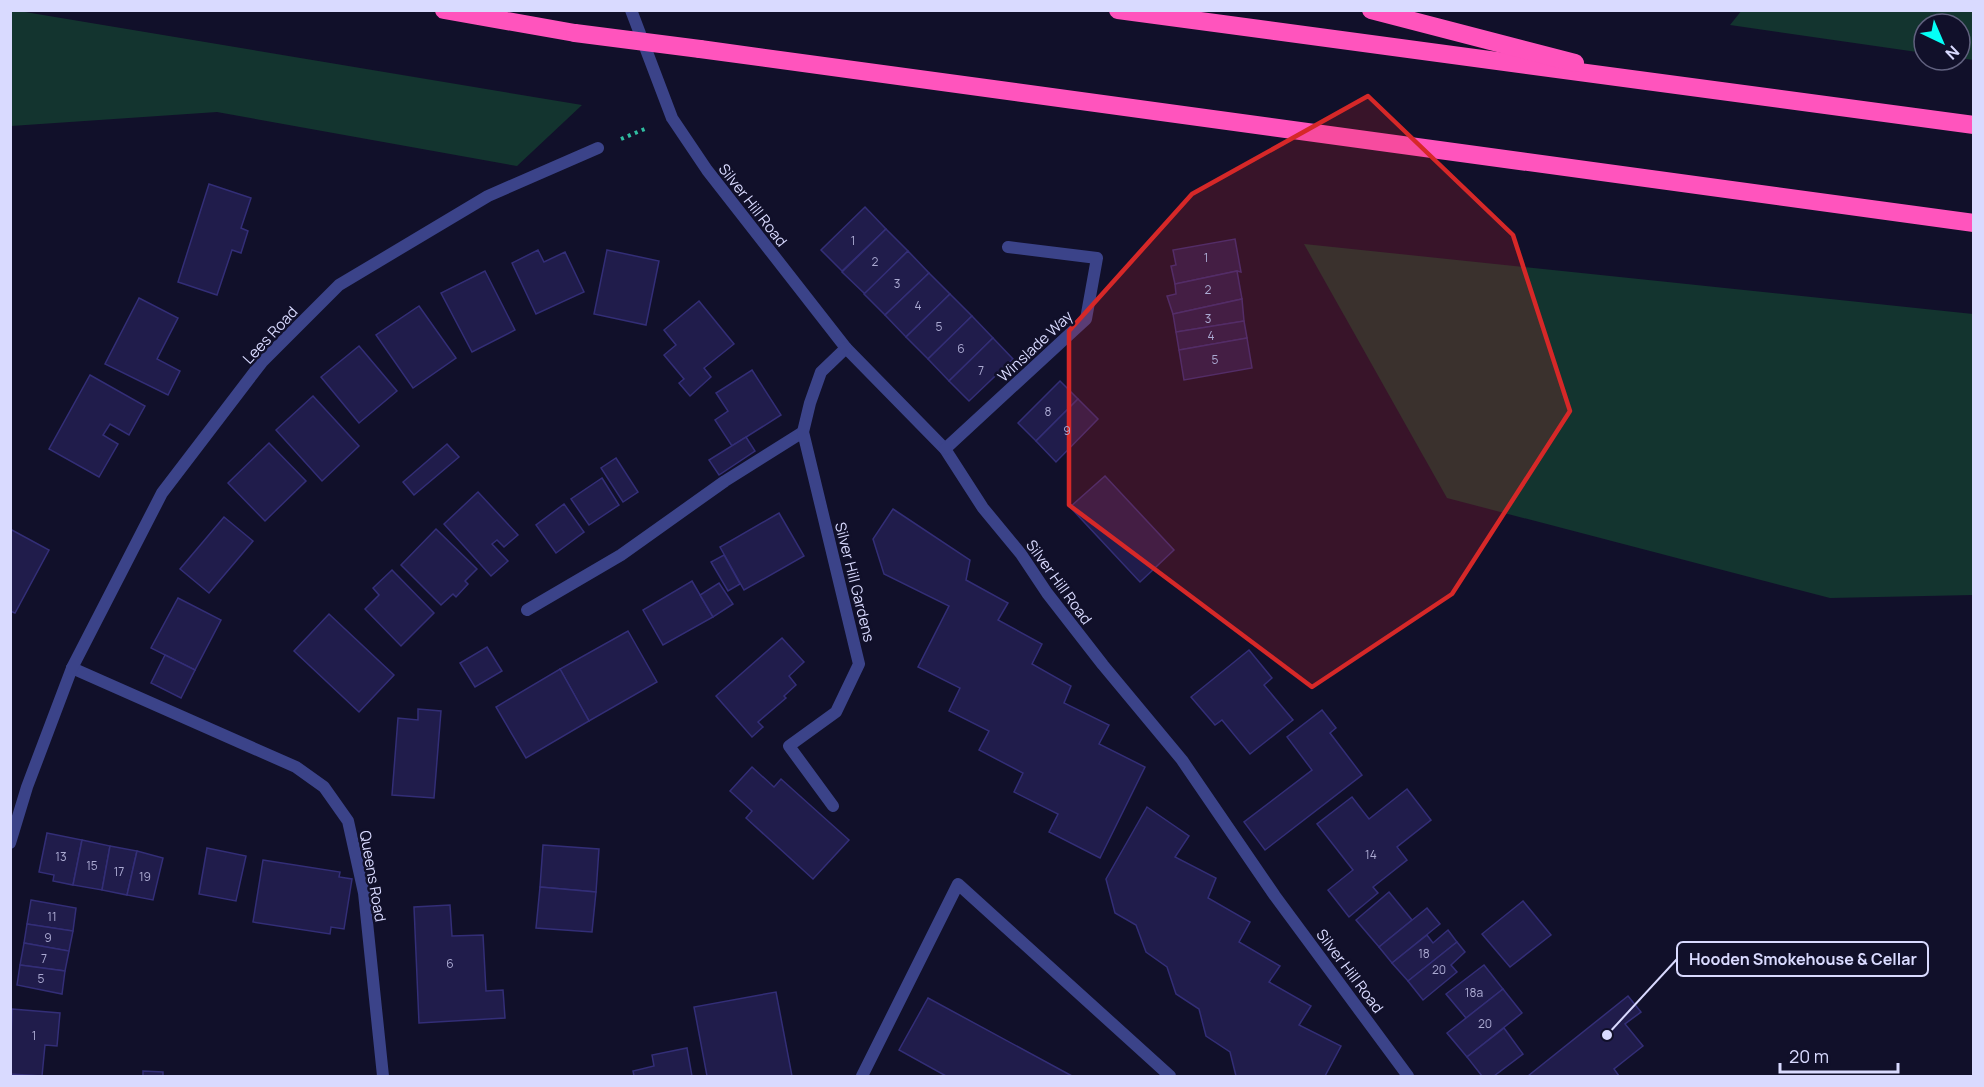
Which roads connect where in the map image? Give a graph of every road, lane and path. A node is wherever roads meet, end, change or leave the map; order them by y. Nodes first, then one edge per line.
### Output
1 (444, 10) edge
2 (631, 10) edge
3 (1118, 10) edge
4 (1371, 10) edge
5 (1652, 83) junction
6 (672, 117) junction
7 (1974, 125) edge
8 (598, 148) joint
9 (1974, 223) edge
10 (1008, 247) dead end
11 (846, 348) junction
12 (803, 432) junction
13 (945, 449) junction
14 (527, 610) dead end
15 (72, 668) junction
16 (833, 806) dead end
17 (10, 843) edge
18 (383, 1077) edge
19 (862, 1077) edge
20 (1170, 1077) edge
21 (1408, 1077) edge

1 - 9 highway, bridge
2 - 6 street
3 - 5 highway
4 - 5 highway
5 - 7 highway
6 - 8 path
6 - 11 street, Silver Hill Road
8 - 15 street, Lees Road
10 - 13 street, Winslade Way
11 - 12 street, Silver Hill Gardens
11 - 13 street, Silver Hill Road
12 - 14 street
12 - 16 street, Silver Hill Gardens
13 - 21 street, Silver Hill Road
15 - 17 street, Lees Road
15 - 18 street, Queens Road
19 - 20 street

